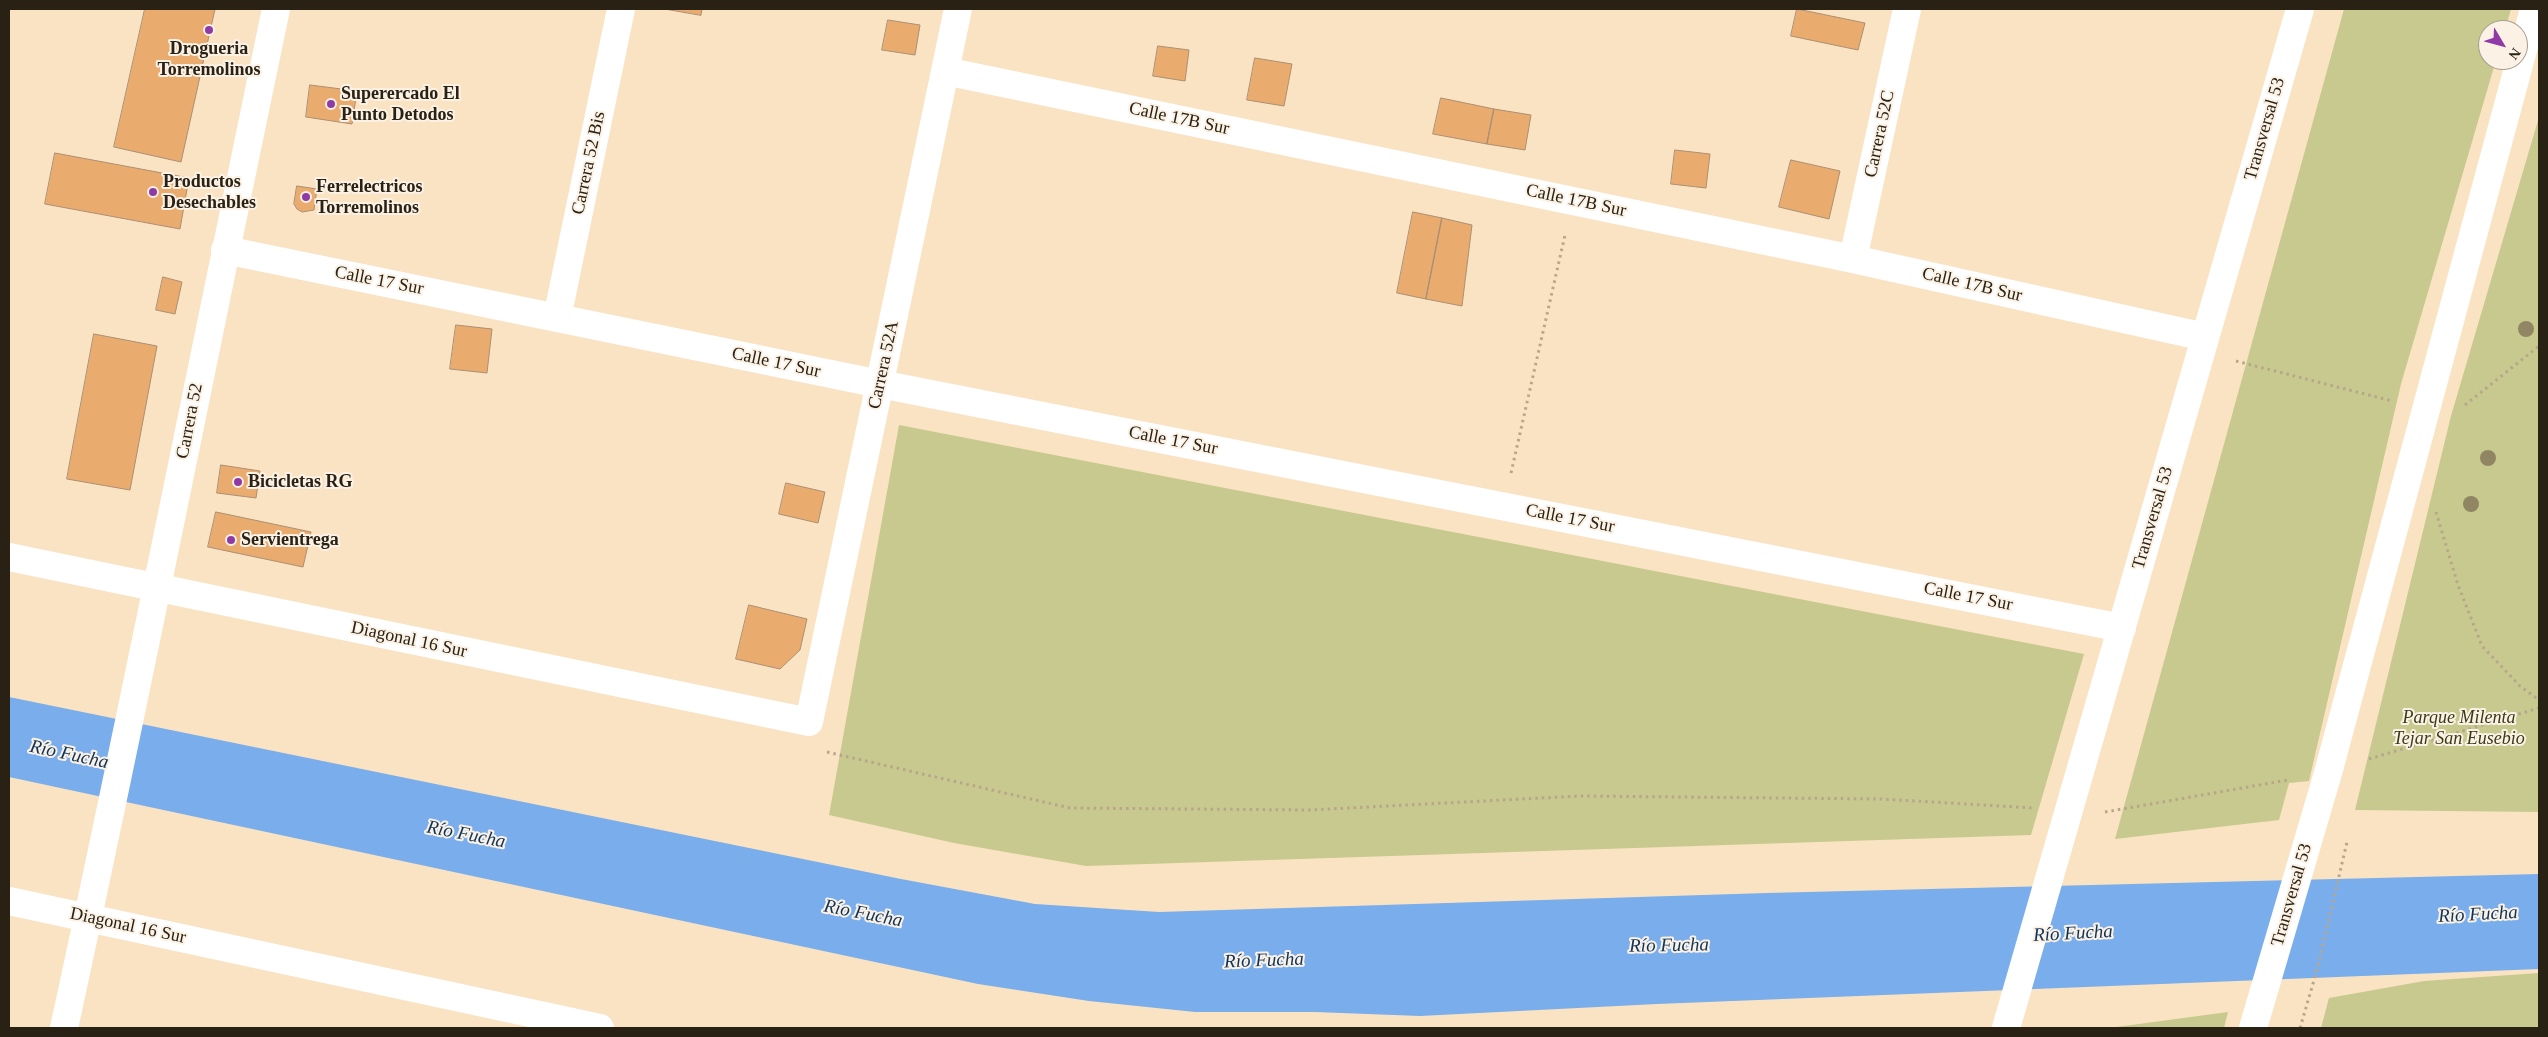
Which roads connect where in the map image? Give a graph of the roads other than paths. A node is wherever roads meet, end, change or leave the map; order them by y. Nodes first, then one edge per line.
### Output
1 (276, 9) edge
2 (621, 9) edge
3 (958, 9) edge
4 (1907, 9) edge
5 (2300, 9) edge
6 (2534, 9) edge
7 (945, 71) junction
8 (225, 250) junction
9 (1853, 259) junction
10 (557, 318) junction
11 (2203, 345) junction
12 (880, 384) junction
13 (9, 557) edge
14 (156, 588) junction
15 (2122, 628) junction
16 (809, 722) joint
17 (9, 901) edge
18 (88, 918) junction
19 (2007, 1027) edge
20 (64, 1028) edge
21 (600, 1028) edge
22 (2254, 1028) edge

1 - 8 street, Carrera 52
2 - 10 street, Carrera 52 Bis
3 - 7 street, Carrera 52A
4 - 9 street, Carrera 52C
5 - 11 street, Transversal 53
6 - 22 street, Transversal 53
7 - 9 street, Calle 17B Sur
7 - 12 street, Carrera 52A
8 - 10 street, Calle 17 Sur
8 - 14 street, Carrera 52
9 - 11 street, Calle 17B Sur
10 - 12 street, Calle 17 Sur
11 - 15 street, Transversal 53
12 - 15 street, Calle 17 Sur
12 - 16 street, Carrera 52A
13 - 14 street, Diagonal 16 Sur
14 - 16 street, Diagonal 16 Sur
14 - 18 street, Carrera 52
15 - 19 street, Transversal 53
17 - 18 street, Diagonal 16 Sur
18 - 20 street, Carrera 52
18 - 21 street, Diagonal 16 Sur

